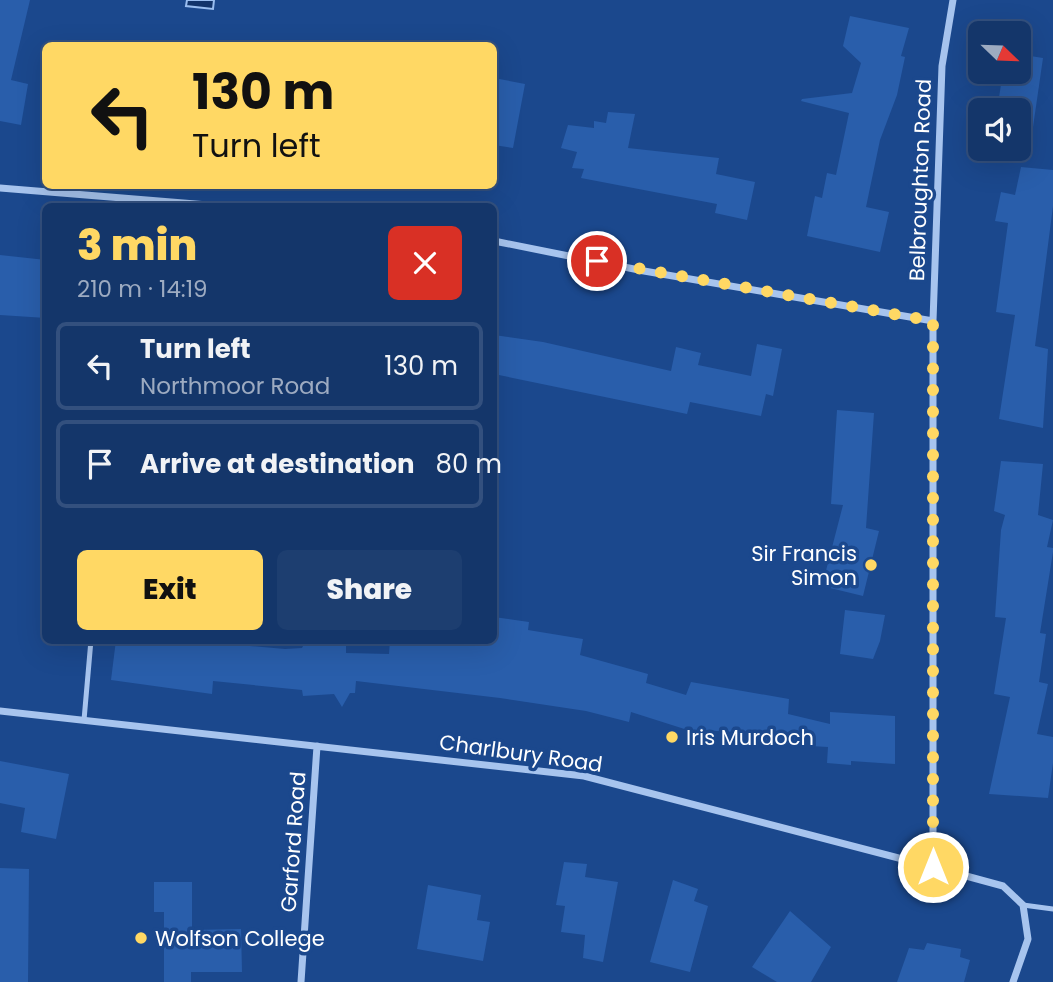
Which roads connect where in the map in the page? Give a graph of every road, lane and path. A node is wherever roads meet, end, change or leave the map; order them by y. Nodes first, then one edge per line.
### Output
1 (953, 0) edge
2 (0, 188) edge
3 (183, 203) edge
4 (497, 242) edge
5 (933, 321) junction
6 (92, 644) edge
7 (0, 711) edge
8 (84, 720) junction
9 (317, 746) junction
10 (933, 867) junction
11 (1023, 905) junction
12 (1053, 909) edge
13 (301, 982) edge
14 (1013, 982) edge

1 - 5 street, Belbroughton Road
2 - 3 street
4 - 5 street
5 - 10 street, Belbroughton Road
6 - 8 lane
7 - 8 street, Charlbury Road
8 - 9 street, Charlbury Road
9 - 10 street, Charlbury Road
9 - 13 street, Garford Road
10 - 11 street, Charlbury Road
11 - 12 lane
11 - 14 street

